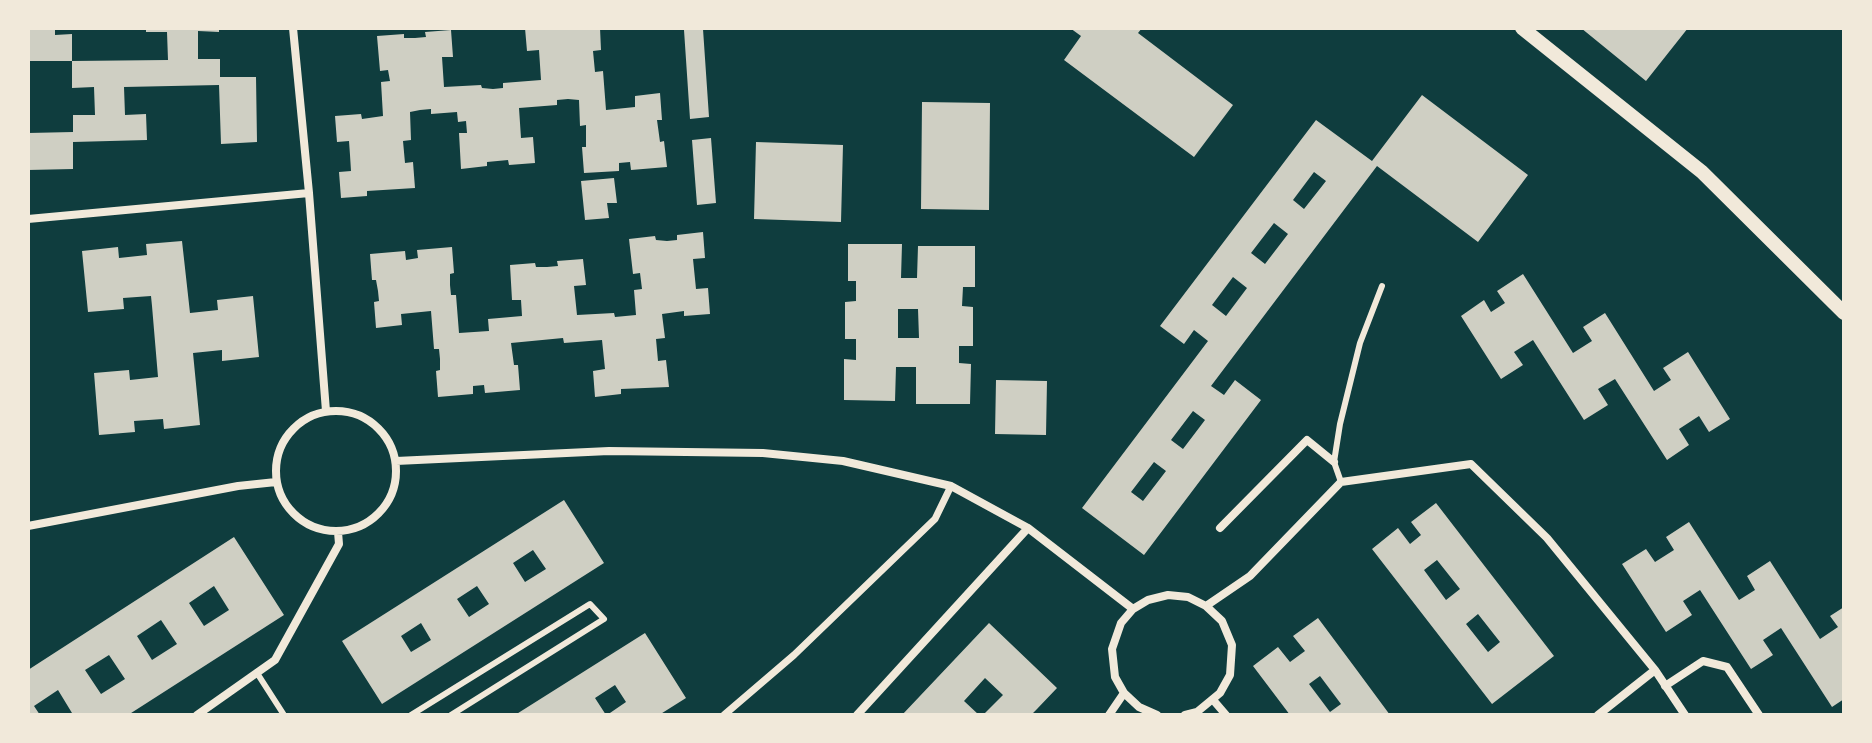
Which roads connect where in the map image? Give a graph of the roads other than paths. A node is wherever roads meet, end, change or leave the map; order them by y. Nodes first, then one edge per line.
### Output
1 (293, 28) edge
2 (1522, 28) edge
3 (309, 193) junction
4 (28, 219) edge
5 (1382, 286) dead end
6 (1844, 313) edge
7 (326, 411) junction
8 (396, 461) junction
9 (1334, 462) junction
10 (276, 482) junction
11 (1341, 482) junction
12 (951, 486) junction
13 (28, 526) edge
14 (1028, 528) junction
15 (1220, 528) dead end
16 (338, 532) junction
17 (1206, 606) junction
18 (1133, 609) junction
19 (1655, 670) junction
20 (257, 673) junction
21 (1665, 686) junction
22 (1124, 693) junction
23 (1214, 701) junction
24 (197, 715) edge
25 (284, 715) edge
26 (411, 715) edge
27 (451, 715) edge
28 (724, 715) edge
29 (857, 715) edge
30 (1109, 715) edge
31 (1157, 715) edge
32 (1185, 715) edge
33 (1226, 715) edge
34 (1598, 715) edge
35 (1685, 715) edge
36 (1759, 715) edge

1 - 3 street
2 - 6 street
3 - 4 street
3 - 7 street
5 - 9 lane
7 - 8 street
7 - 10 street
8 - 12 street
8 - 16 street
9 - 11 lane
9 - 15 street
10 - 13 street
10 - 16 street
11 - 17 street
11 - 19 street
12 - 14 street
12 - 28 street
14 - 18 street
14 - 29 street
16 - 20 street
17 - 18 street
17 - 23 street
18 - 22 street
19 - 21 street
19 - 34 street
20 - 24 street
20 - 25 lane
21 - 35 street
21 - 36 street
22 - 30 street
22 - 31 street
23 - 32 street
23 - 33 street
26 - 27 lane

